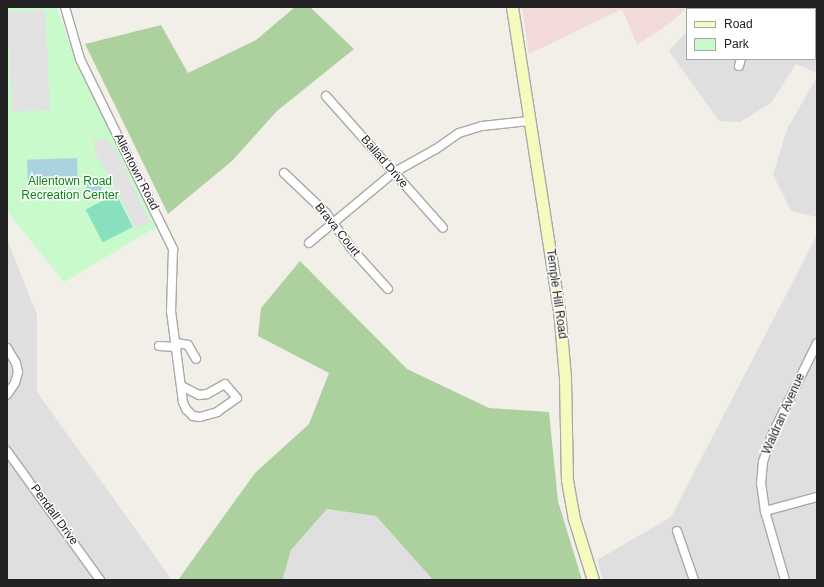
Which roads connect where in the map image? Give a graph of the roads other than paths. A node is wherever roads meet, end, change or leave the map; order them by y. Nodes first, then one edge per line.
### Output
1 (65, 7) edge
2 (512, 7) edge
3 (326, 96) dead end
4 (529, 121) junction
5 (284, 173) dead end
6 (393, 173) junction
7 (334, 222) junction
8 (443, 228) dead end
9 (309, 243) dead end
10 (388, 289) dead end
11 (817, 343) edge
12 (177, 345) junction
13 (159, 346) dead end
14 (7, 348) edge
15 (196, 359) dead end
16 (181, 386) junction
17 (7, 395) edge
18 (7, 451) edge
19 (817, 497) edge
20 (765, 511) junction
21 (677, 532) dead end
22 (100, 580) edge
23 (593, 580) edge
24 (694, 580) edge
25 (785, 580) edge

1 - 12 street, Allentown Road
2 - 4 main road, Temple Hill Road
3 - 6 street, Ballad Drive
4 - 6 street
4 - 23 main road, Temple Hill Road
5 - 7 street, Brava Court
6 - 7 street
6 - 8 street, Ballad Drive
7 - 9 street
7 - 10 street, Brava Court
11 - 20 street, Waldran Avenue
12 - 13 street
12 - 15 street
12 - 16 street, Allentown Road
14 - 17 street
16 - 16 street, Allentown Road
18 - 22 street, Pendall Drive
19 - 20 street
20 - 25 street, Waldran Avenue
21 - 24 street

